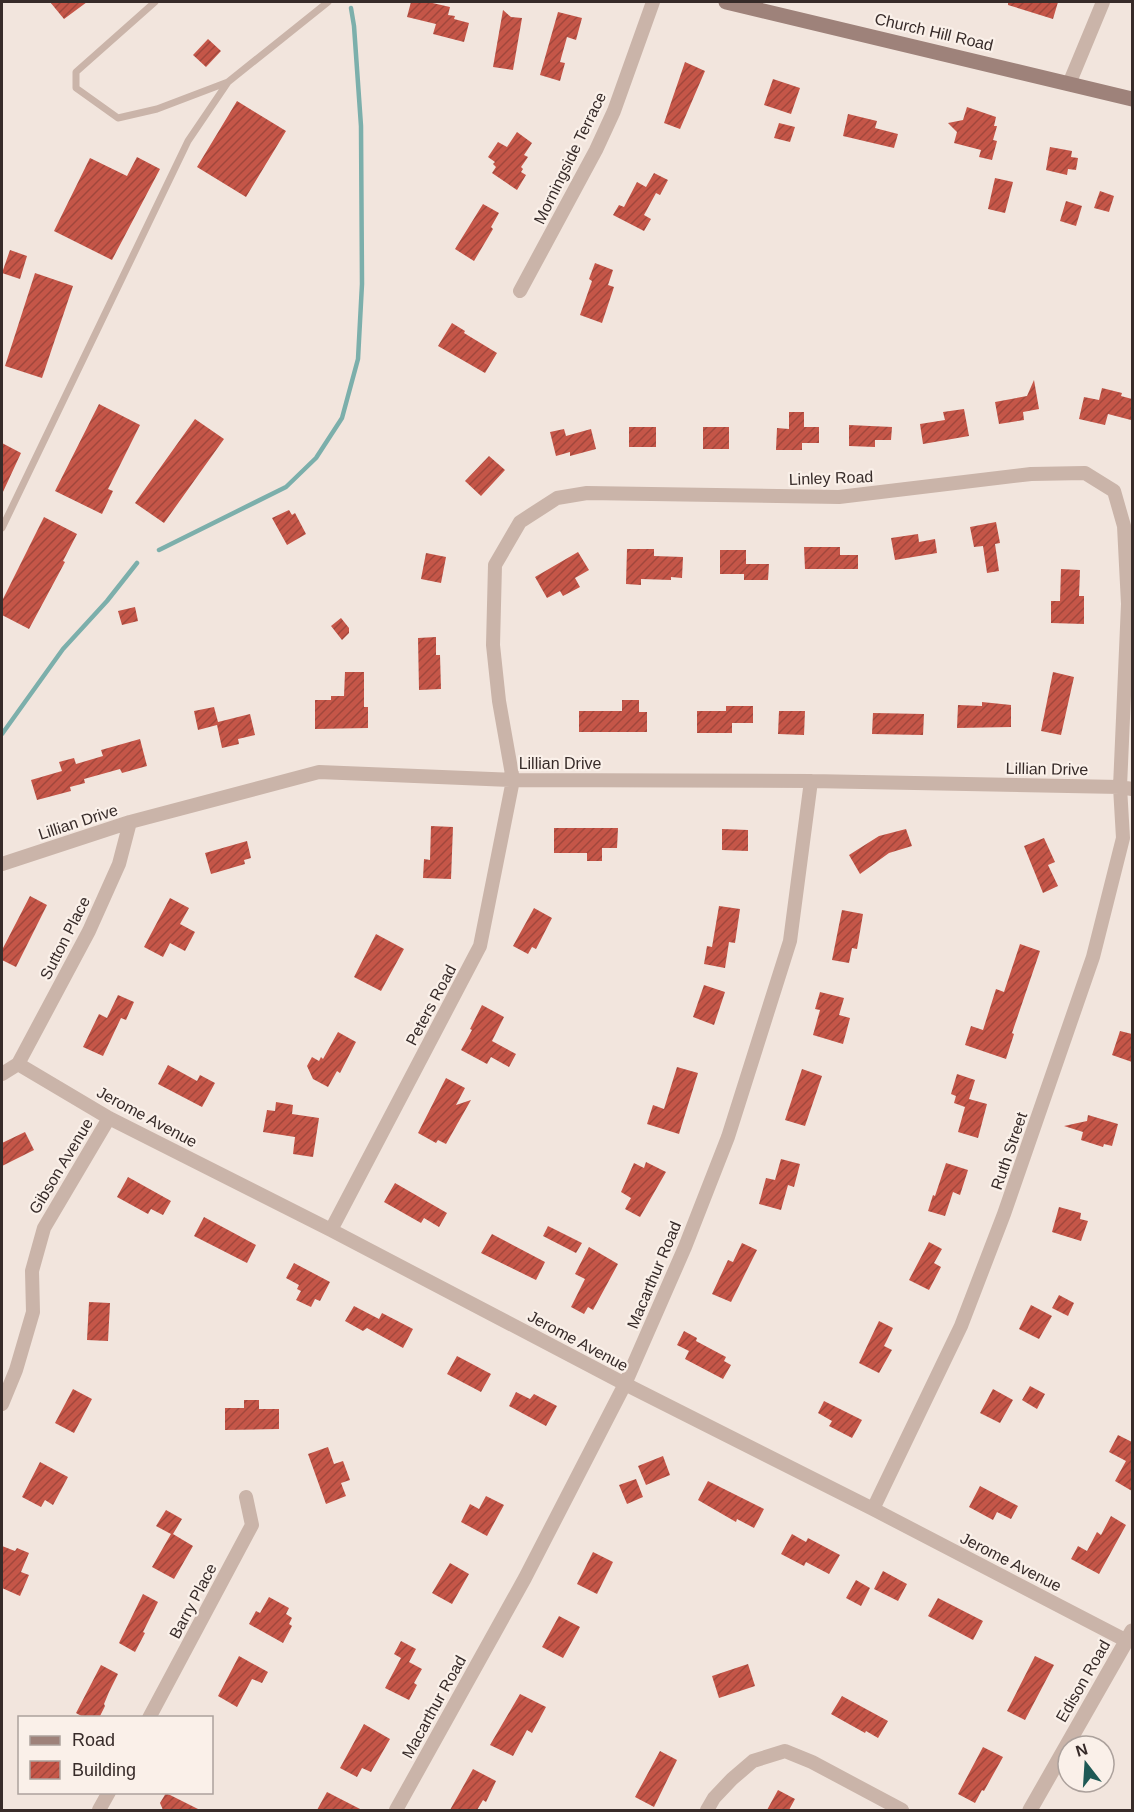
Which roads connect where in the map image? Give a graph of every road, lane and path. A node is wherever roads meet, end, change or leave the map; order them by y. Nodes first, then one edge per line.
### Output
1 (155, 2) edge
2 (328, 2) edge
3 (653, 2) edge
4 (726, 2) edge
5 (1103, 2) edge
6 (228, 82) junction
7 (1069, 84) junction
8 (1132, 99) edge
9 (520, 291) dead end
10 (2, 528) edge
11 (513, 780) junction
12 (811, 781) junction
13 (1126, 788) edge
14 (130, 822) junction
15 (2, 864) edge
16 (18, 1064) junction
17 (2, 1074) edge
18 (109, 1118) junction
19 (331, 1230) junction
20 (625, 1384) junction
21 (2, 1404) edge
22 (246, 1497) dead end
23 (873, 1509) junction
24 (1130, 1636) edge
25 (150, 1716) edge
26 (108, 1794) edge
27 (99, 1810) edge
28 (396, 1810) edge
29 (707, 1810) edge
30 (902, 1810) edge
31 (1030, 1810) edge

1 - 6 lane
2 - 6 lane
3 - 9 street, Morningside Terrace
4 - 7 main road, Church Hill Road
5 - 7 street
6 - 10 lane
7 - 8 main road, Church Hill Road
11 - 12 street, Lillian Drive
11 - 13 street, Linley Road
11 - 14 street, Lillian Drive
11 - 19 street, Peters Road
12 - 13 street, Lillian Drive
12 - 20 street, Macarthur Road
13 - 23 street, Ruth Street
14 - 15 street, Lillian Drive
14 - 16 street, Sutton Place
16 - 17 street
16 - 18 street, Jerome Avenue
18 - 19 street, Jerome Avenue
18 - 21 street, Gibson Avenue
19 - 20 street, Jerome Avenue
20 - 23 street, Jerome Avenue
20 - 28 street, Macarthur Road
22 - 25 street, Barry Place
23 - 24 street, Jerome Avenue
24 - 31 street, Edison Road
26 - 27 street
29 - 30 street

